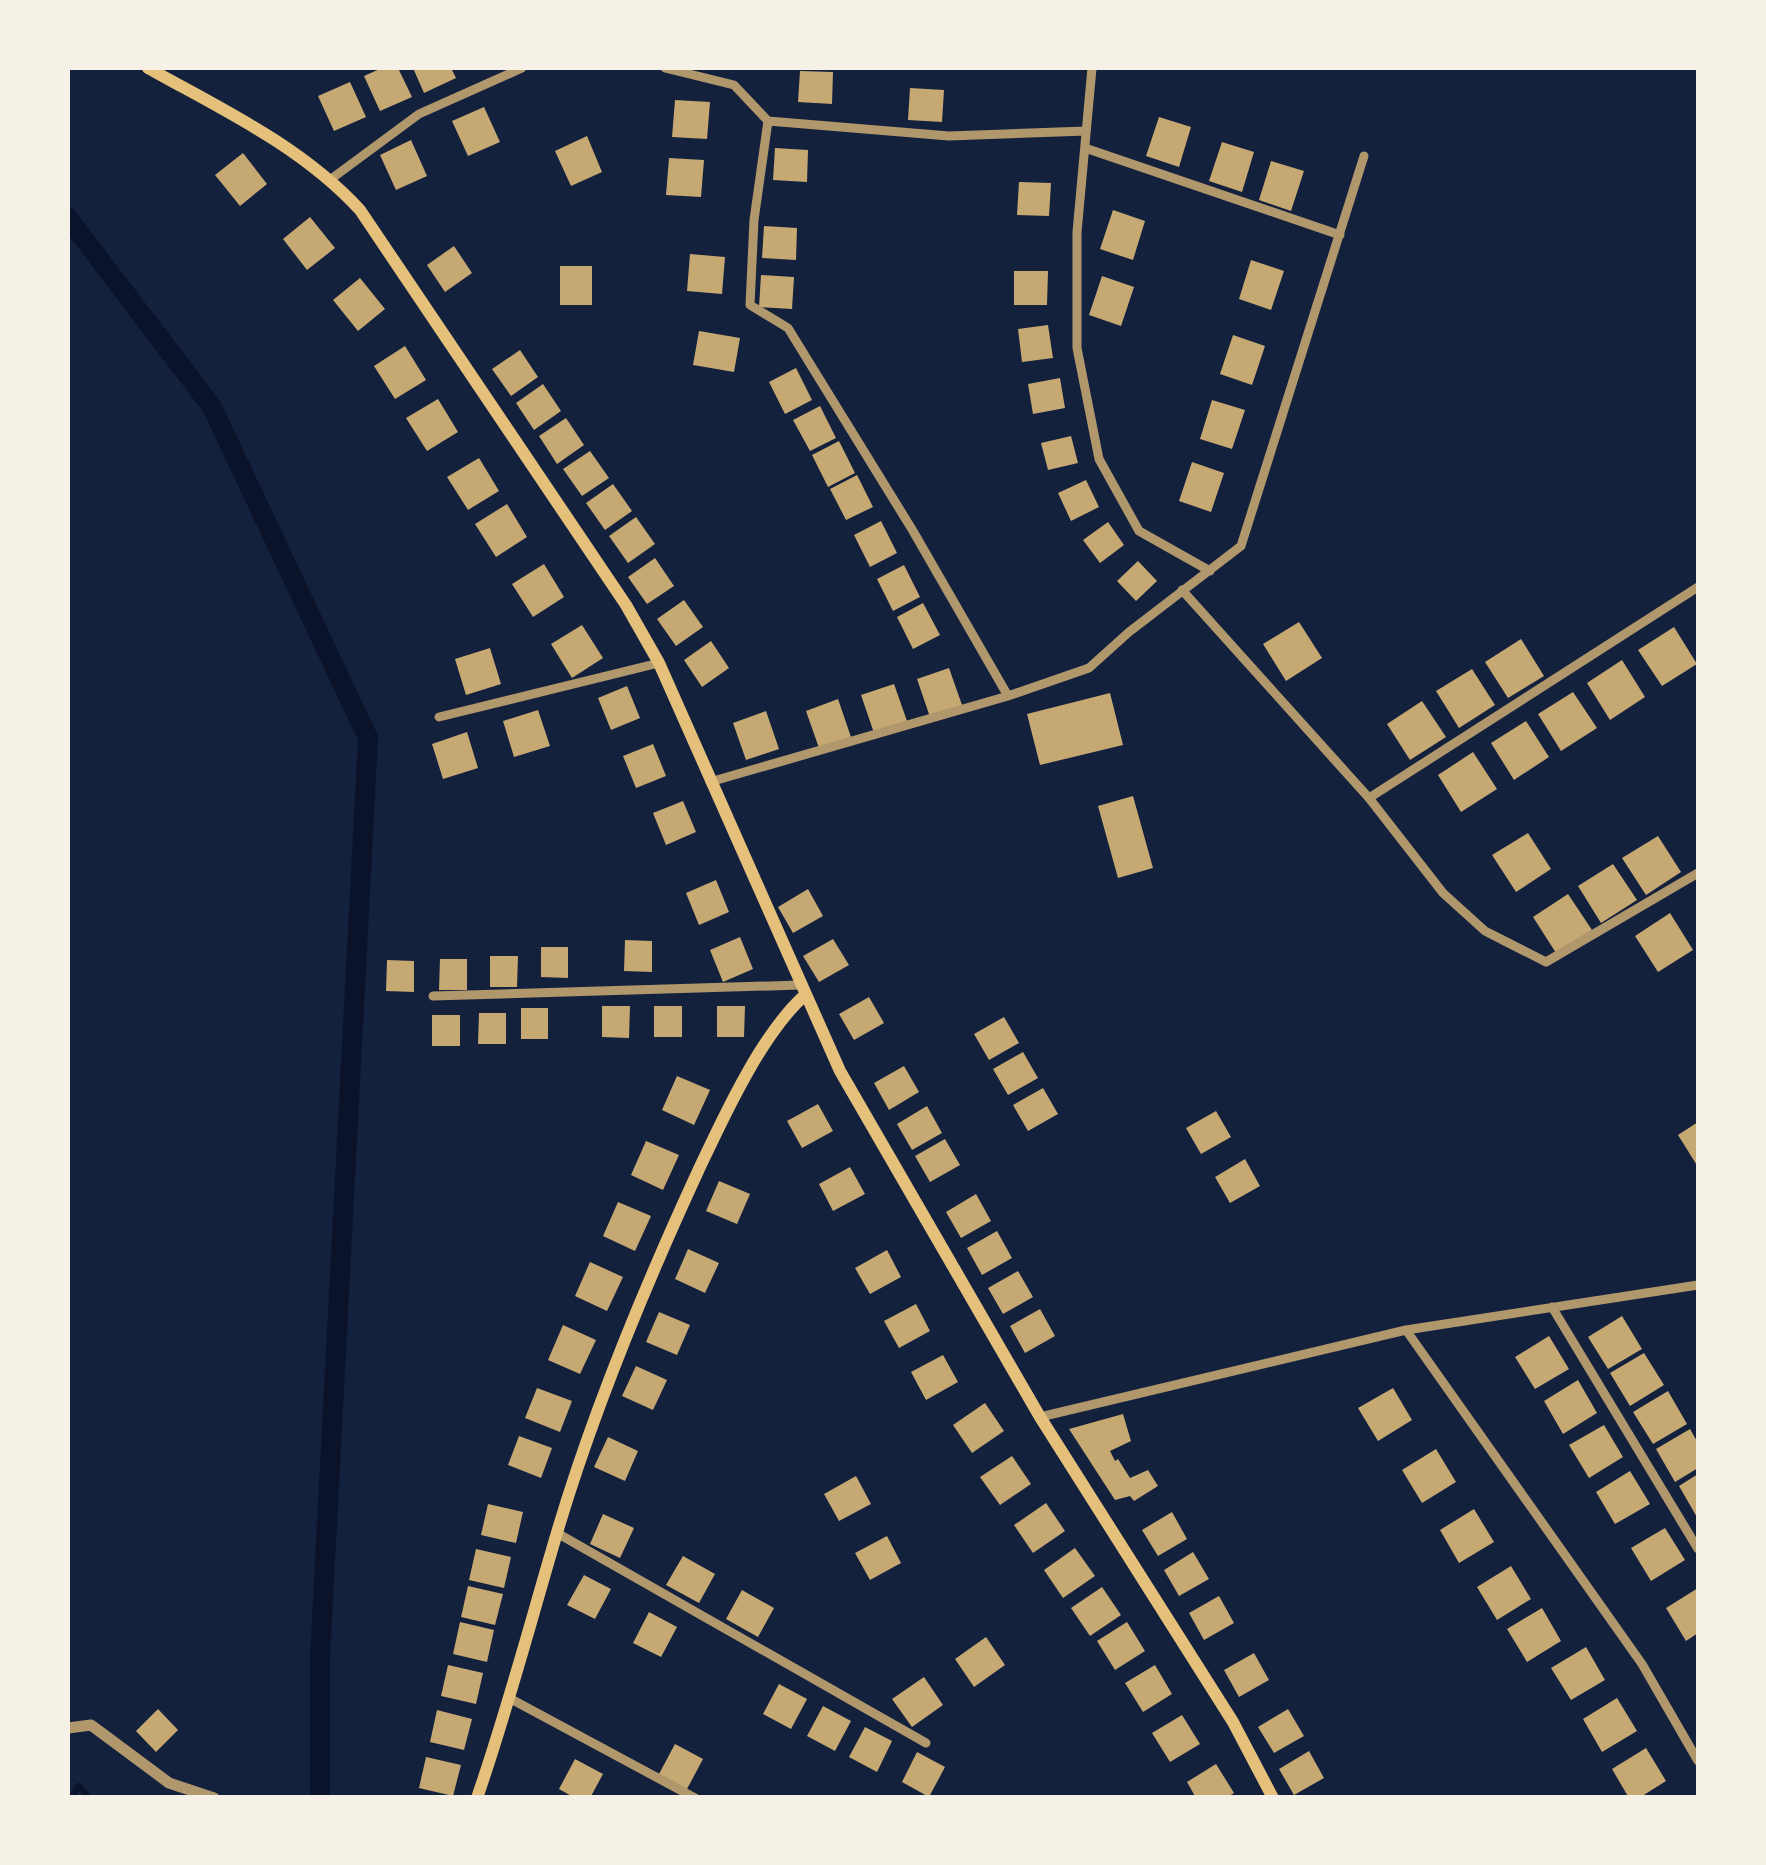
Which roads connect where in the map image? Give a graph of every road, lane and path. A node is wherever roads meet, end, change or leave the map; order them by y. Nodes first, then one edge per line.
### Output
1 (148, 68) edge
2 (522, 68) edge
3 (665, 68) edge
4 (1092, 68) edge
5 (768, 121) junction
6 (1086, 131) junction
7 (1085, 148) junction
8 (1364, 156) dead end
9 (331, 179) junction
10 (1340, 236) junction
11 (1210, 571) junction
12 (1698, 586) edge
13 (1182, 590) junction
14 (659, 663) junction
15 (1008, 696) junction
16 (439, 717) dead end
17 (710, 782) junction
18 (1369, 798) junction
19 (1698, 872) edge
20 (803, 990) junction
21 (432, 996) dead end
22 (1698, 1285) edge
23 (1552, 1306) junction
24 (1406, 1330) junction
25 (1040, 1416) junction
26 (556, 1534) junction
27 (1698, 1548) edge
28 (511, 1698) junction
29 (68, 1728) edge
30 (926, 1744) dead end
31 (1698, 1760) edge
32 (169, 1783) junction
33 (172, 1798) edge
34 (214, 1798) edge
35 (477, 1798) edge
36 (695, 1798) edge
37 (1274, 1798) edge

1 - 9 main road
2 - 9 street
3 - 5 street
4 - 6 street
5 - 6 street
5 - 15 street
6 - 7 street
7 - 10 street
7 - 11 street
8 - 10 street
9 - 14 main road
10 - 11 street
11 - 13 street
12 - 18 street
13 - 15 street
13 - 18 street
14 - 16 street
14 - 17 main road
15 - 17 street
17 - 20 main road
18 - 19 street
20 - 21 street
20 - 25 main road
20 - 26 main road
22 - 23 street
23 - 24 street
23 - 27 street
24 - 25 street
24 - 31 street
25 - 37 main road
26 - 28 main road
26 - 30 street
28 - 35 main road
28 - 36 street
29 - 32 street
32 - 33 street
32 - 34 street

